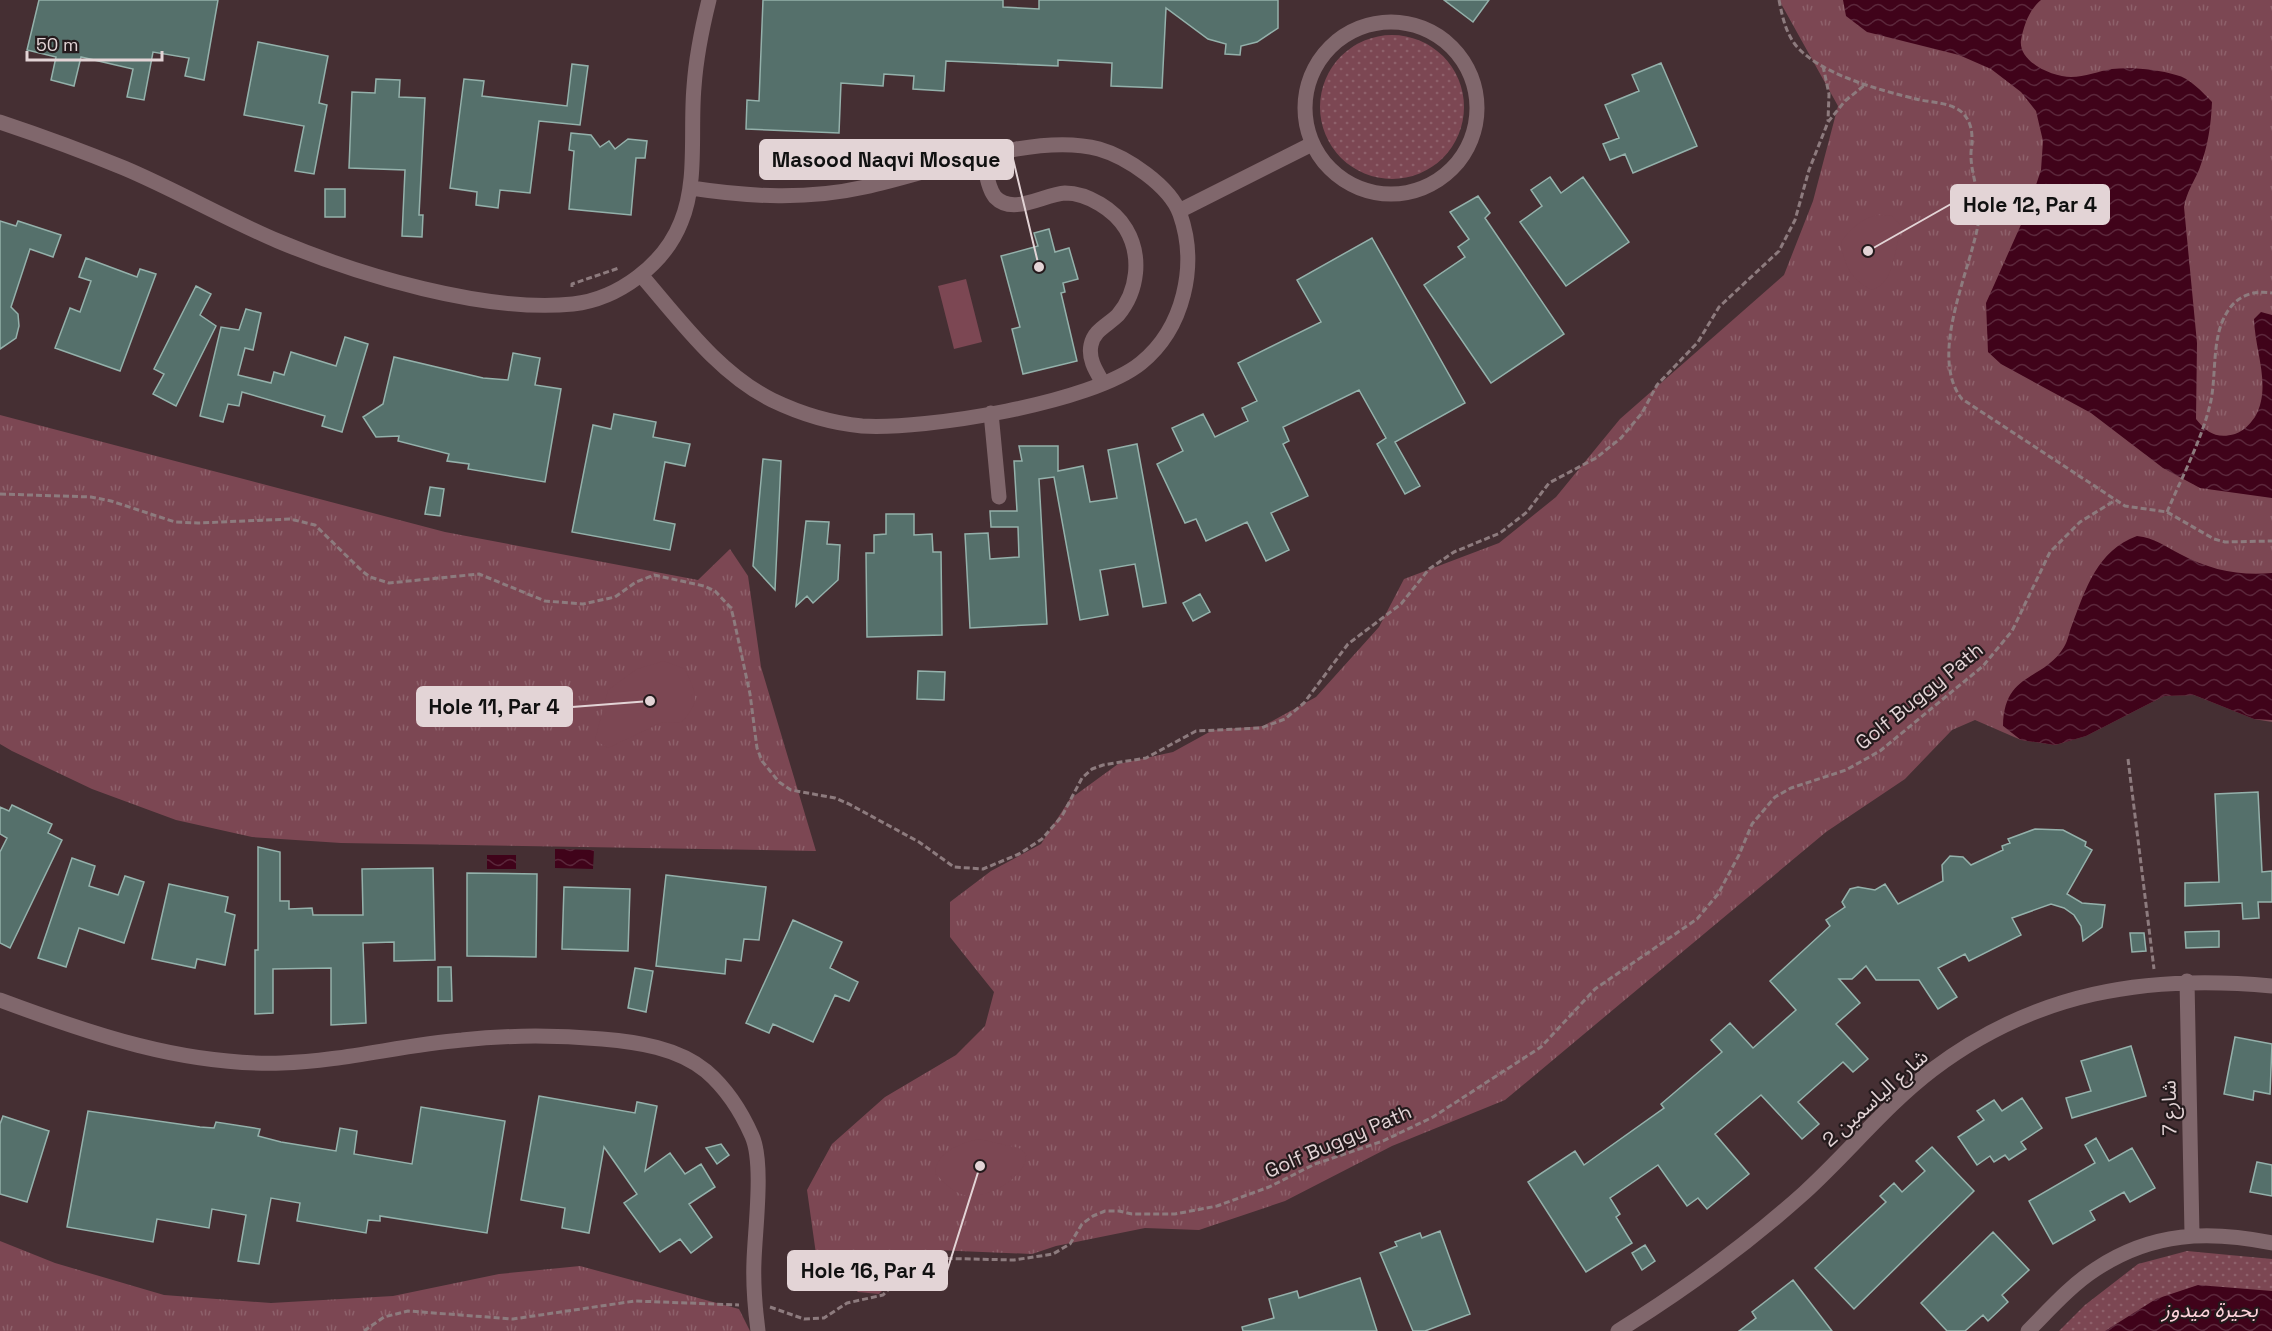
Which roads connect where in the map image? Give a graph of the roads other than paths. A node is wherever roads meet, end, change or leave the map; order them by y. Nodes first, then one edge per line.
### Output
1 (709, 0) edge
2 (0, 122) edge
3 (1312, 144) junction
4 (983, 157) junction
5 (691, 188) junction
6 (1179, 211) junction
7 (641, 275) junction
8 (1103, 383) junction
9 (991, 413) junction
10 (999, 497) dead end
11 (2187, 981) junction
12 (2272, 987) edge
13 (0, 1000) edge
14 (2192, 1234) junction
15 (2272, 1243) edge
16 (758, 1331) edge
17 (1618, 1331) edge
18 (2028, 1331) edge

1 - 5 street
2 - 7 street
3 - 3 street
3 - 6 street
4 - 5 street
4 - 6 street
4 - 8 street
5 - 7 street
6 - 8 street
7 - 9 street
8 - 9 street
9 - 10 street
11 - 12 street, شارع الياسمين 2
11 - 14 street, شارع 7
11 - 17 street, شارع الياسمين 2
13 - 16 street
14 - 15 street
14 - 18 street

